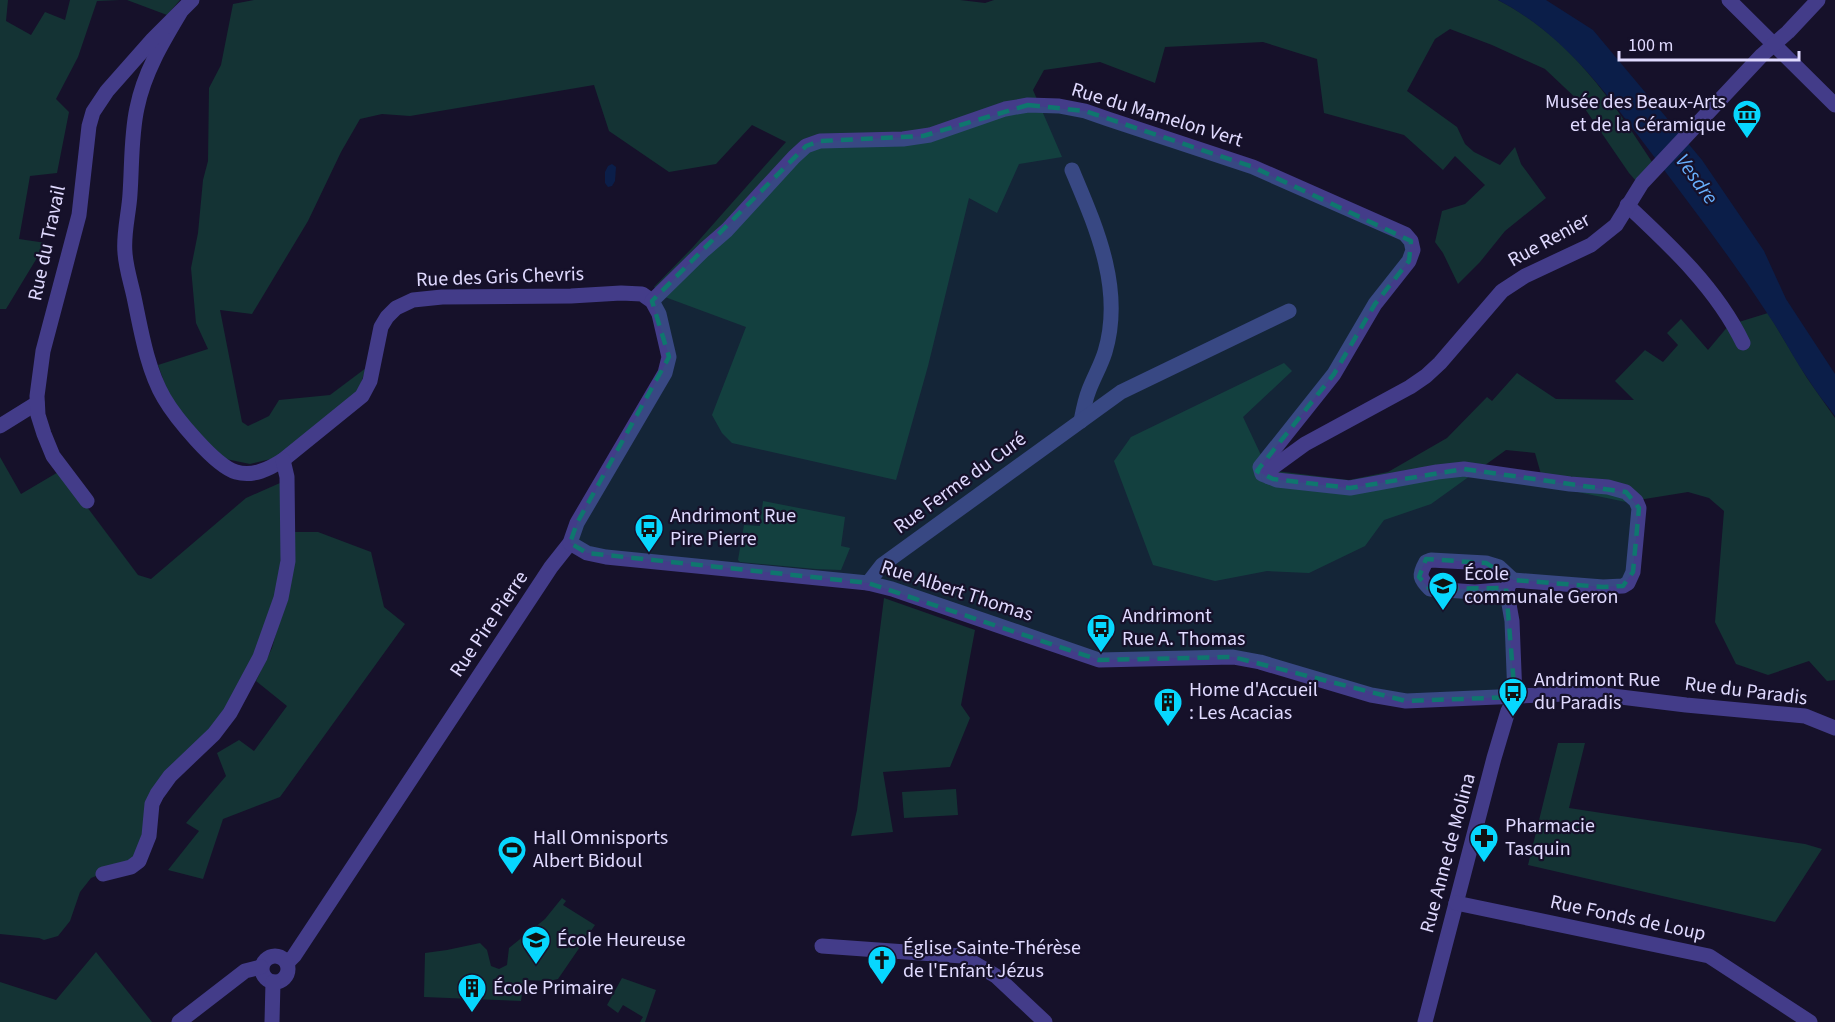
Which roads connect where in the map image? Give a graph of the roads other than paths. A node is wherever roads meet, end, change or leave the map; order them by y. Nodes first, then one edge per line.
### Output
1 (192, 0) edge
2 (1729, 0) edge
3 (1818, 0) edge
4 (180, 13) junction
5 (1774, 45) junction
6 (1835, 105) edge
7 (1072, 170) dead end
8 (1628, 205) junction
9 (647, 298) junction
10 (1289, 311) dead end
11 (1743, 343) dead end
12 (37, 403) junction
13 (1081, 421) junction
14 (0, 426) edge
15 (283, 459) junction
16 (1269, 477) junction
17 (87, 501) dead end
18 (570, 543) junction
19 (868, 583) junction
20 (1510, 586) junction
21 (1263, 664) joint
22 (1515, 697) junction
23 (1835, 728) edge
24 (103, 874) dead end
25 (1456, 903) junction
26 (822, 946) dead end
27 (287, 963) junction
28 (261, 967) junction
29 (273, 982) junction
30 (179, 1022) edge
31 (272, 1022) edge
32 (1045, 1022) edge
33 (1425, 1022) edge
34 (1810, 1022) edge

1 - 4 street
2 - 5 street
3 - 5 street, Rue Renier
4 - 12 street, Rue du Travail
4 - 15 street, Rue des Gris Chevris
5 - 6 street
5 - 8 street, Rue Renier
7 - 13 street
8 - 11 street
8 - 16 street, Rue Renier
9 - 15 street, Rue des Gris Chevris
9 - 16 street, Rue du Mamelon Vert
9 - 18 street, Rue Pire Pierre
10 - 13 street, Rue Ferme du Curé
12 - 14 street
12 - 17 street, Rue du Travail
13 - 19 street, Rue Ferme du Curé
15 - 24 street
16 - 20 street
18 - 19 street, Rue Albert Thomas
18 - 27 street, Rue Pire Pierre
19 - 21 street, Rue Albert Thomas
20 - 20 street
20 - 22 street
21 - 22 street, Rue du Paradis
22 - 23 street, Rue du Paradis
22 - 25 street, Rue Anne de Molina
25 - 33 street, Rue Anne de Molina
25 - 34 street, Rue Fonds de Loup
26 - 32 street
27 - 28 street
27 - 29 street
28 - 29 street
28 - 30 street
29 - 31 street

